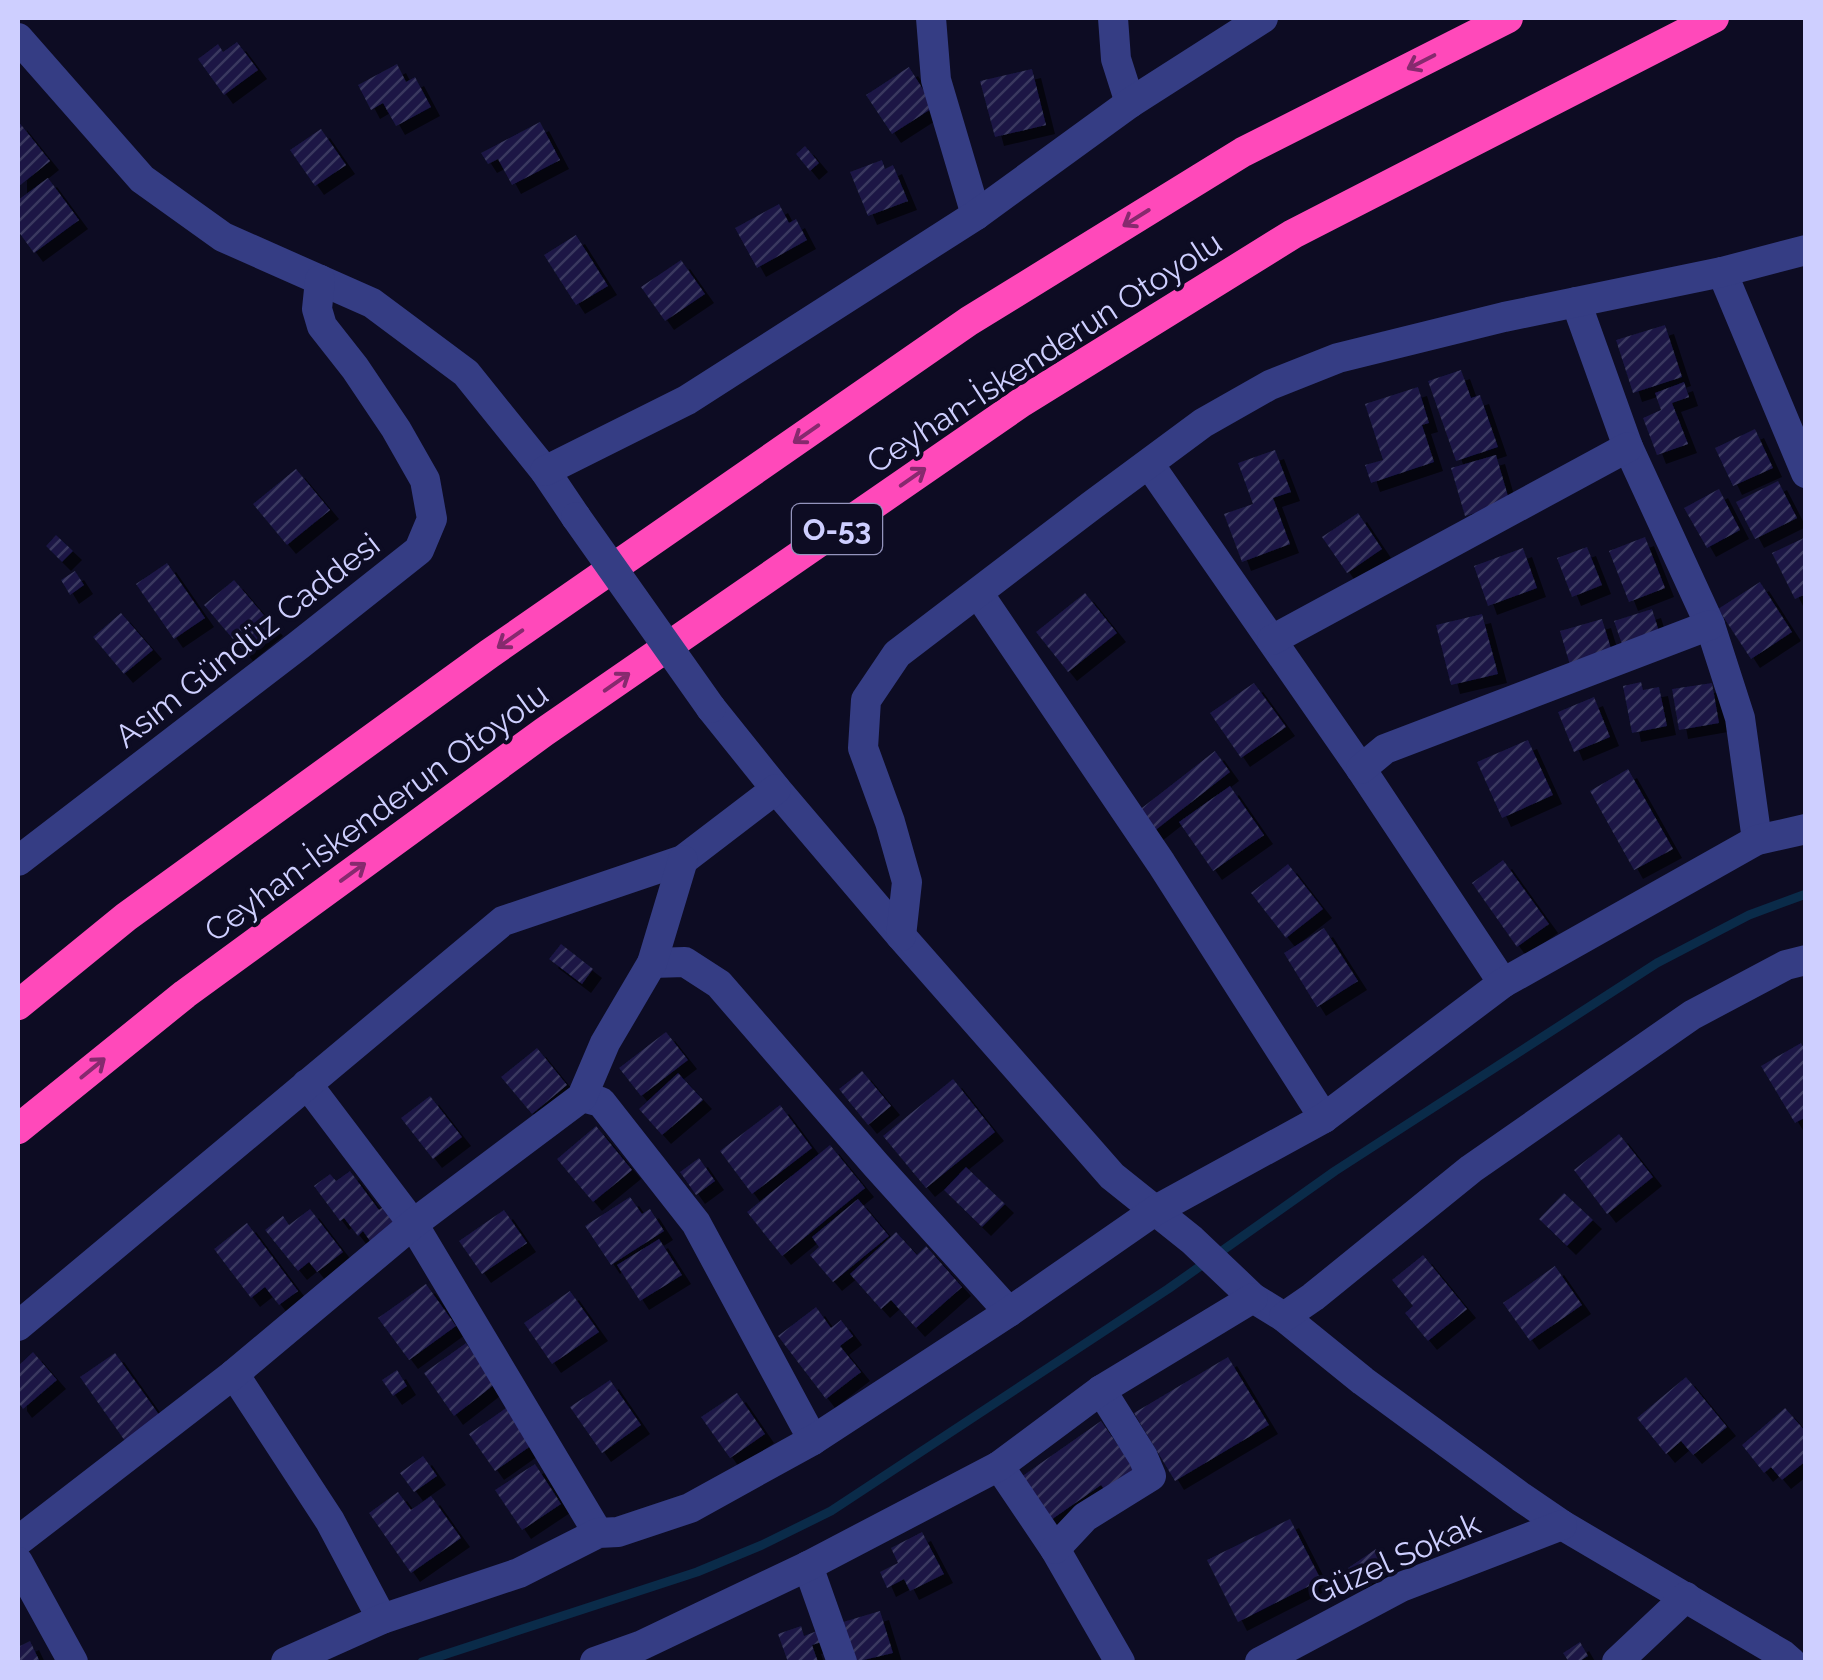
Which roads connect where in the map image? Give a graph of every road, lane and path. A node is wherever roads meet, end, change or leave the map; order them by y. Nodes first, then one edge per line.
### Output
1 (931, 18) edge
2 (1113, 18) edge
3 (1262, 18) edge
4 (1508, 18) edge
5 (1714, 18) edge
6 (18, 38) edge
7 (1130, 103) junction
8 (976, 216) junction
9 (1806, 250) edge
10 (1722, 272) junction
11 (320, 280) junction
12 (1576, 302) junction
13 (1628, 448) junction
14 (1149, 464) junction
15 (545, 470) junction
16 (1806, 474) edge
17 (978, 593) junction
18 (1710, 625) junction
19 (1272, 640) junction
20 (1361, 768) junction
21 (776, 788) junction
22 (1806, 829) edge
23 (1757, 840) junction
24 (683, 860) junction
25 (18, 861) edge
26 (902, 936) junction
27 (1806, 960) edge
28 (652, 963) junction
29 (1503, 983) junction
30 (18, 1005) edge
31 (307, 1084) junction
32 (582, 1097) junction
33 (1324, 1118) junction
34 (18, 1129) edge
35 (1156, 1210) junction
36 (413, 1224) junction
37 (1253, 1298) junction
38 (1009, 1312) junction
39 (1284, 1317) junction
40 (18, 1326) edge
41 (234, 1374) junction
42 (1102, 1390) junction
43 (813, 1440) junction
44 (1000, 1466) junction
45 (1562, 1524) junction
46 (598, 1532) junction
47 (18, 1541) edge
48 (1054, 1549) junction
49 (18, 1562) edge
50 (808, 1566) junction
51 (1686, 1596) junction
52 (382, 1619) junction
53 (1786, 1660) edge
54 (74, 1662) edge
55 (286, 1662) edge
56 (595, 1662) edge
57 (842, 1662) edge
58 (1120, 1662) edge
59 (1260, 1662) edge
60 (1616, 1662) edge

1 - 8 street
2 - 7 street
3 - 7 street
4 -> 30 highway, Ceyhan-İskenderun Otoyolu
34 -> 5 highway, Ceyhan-İskenderun Otoyolu / O-53
6 - 11 street
7 - 8 street
8 - 15 street
9 - 10 street
10 - 12 street
10 - 16 street
11 - 15 street
11 - 25 street, Asım Gündüz Caddesi
12 - 13 street
12 - 14 street
13 - 18 street
13 - 19 street
14 - 17 street
14 - 19 street
15 - 21 street, bridge
17 - 26 street
17 - 33 street
18 - 20 street
18 - 23 street
19 - 20 street
20 - 29 street
21 - 24 street
21 - 26 street
22 - 23 street
23 - 29 street
24 - 28 street
24 - 31 street
26 - 35 street
27 - 39 street
28 - 32 street
28 - 38 street
29 - 33 street
31 - 36 street
31 - 40 street
32 - 36 street
32 - 43 street
33 - 35 street
35 - 37 street
35 - 38 street
36 - 41 street
36 - 46 street
37 - 39 street
37 - 42 street
38 - 43 street
39 - 45 street
41 - 47 street
41 - 52 street
42 - 44 street
42 - 48 street
43 - 46 street
44 - 48 street
44 - 50 street
45 - 51 street
45 - 59 street, Güzel Sokak
46 - 52 street
48 - 58 street
49 - 54 street
50 - 56 street
50 - 57 street
51 - 53 street
51 - 60 street
52 - 55 street

